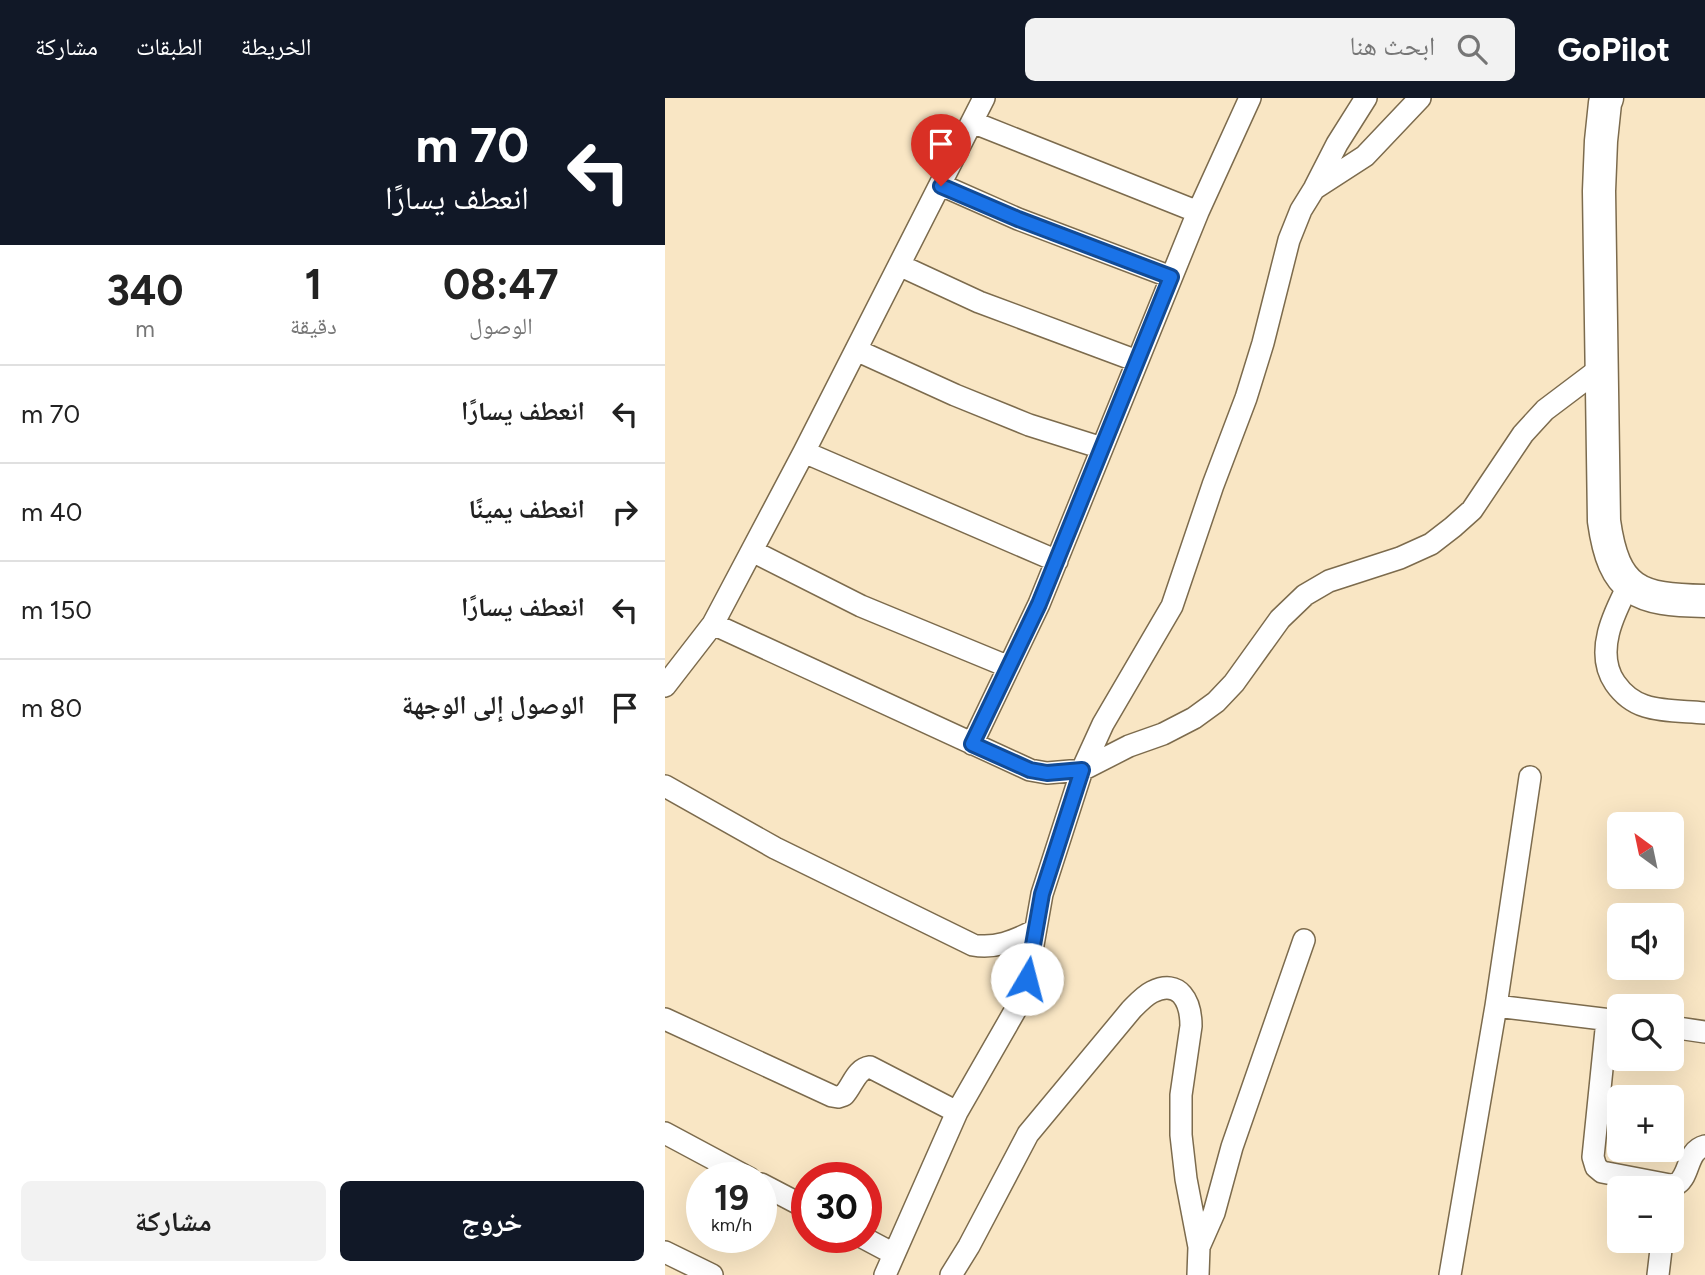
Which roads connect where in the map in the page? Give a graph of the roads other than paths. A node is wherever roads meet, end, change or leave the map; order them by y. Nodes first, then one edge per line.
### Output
1 (984, 98) edge
2 (1249, 98) edge
3 (1366, 98) edge
4 (1420, 98) edge
5 (1605, 100) edge
6 (972, 122) junction
7 (941, 186) junction
8 (1314, 189) junction
9 (1198, 212) junction
10 (899, 265) junction
11 (1171, 277) junction
12 (856, 351) junction
13 (1137, 361) junction
14 (1602, 367) junction
15 (1103, 448) junction
16 (804, 452) junction
17 (752, 551) junction
18 (1057, 561) junction
19 (1629, 584) junction
20 (1705, 601) edge
21 (713, 624) junction
22 (1009, 667) junction
23 (665, 685) edge
24 (1705, 713) edge
25 (972, 744) junction
26 (1082, 770) junction
27 (1530, 776) dead end
28 (665, 786) edge
29 (1034, 931) junction
30 (1304, 940) dead end
31 (1496, 1006) junction
32 (1607, 1019) edge
33 (665, 1020) edge
34 (1684, 1029) edge
35 (1705, 1031) edge
36 (1607, 1061) edge
37 (957, 1112) junction
38 (665, 1133) edge
39 (1705, 1146) edge
40 (719, 1162) edge
41 (1621, 1176) edge
42 (1684, 1178) edge
43 (1199, 1247) junction
44 (882, 1248) edge
45 (665, 1252) edge
46 (1661, 1253) edge
47 (894, 1254) junction
48 (712, 1275) edge
49 (885, 1275) edge
50 (951, 1275) edge
51 (1198, 1275) edge
52 (1450, 1275) edge
53 (1658, 1275) edge

1 - 6 street
2 - 9 street
3 - 8 street
4 - 8 street
5 - 14 main road
6 - 7 street
6 - 9 street
7 - 10 street
7 - 11 street
8 - 26 street
9 - 11 street
10 - 12 street
10 - 13 street
11 - 13 street
12 - 15 street
12 - 16 street
13 - 15 street
14 - 19 main road
14 - 26 street
15 - 18 street
16 - 17 street
16 - 18 street
17 - 21 street
17 - 22 street
18 - 22 street
19 - 20 main road
19 - 24 street
21 - 23 street
21 - 25 street
22 - 25 street
25 - 26 street
26 - 29 street
27 - 31 street
28 - 29 street
29 - 37 street
30 - 43 street
31 - 32 street
31 - 52 street
33 - 37 street
34 - 35 street
36 - 41 street
37 - 47 street
38 - 40 street
39 - 42 street
43 - 50 street
43 - 51 street
44 - 47 street
45 - 48 street
46 - 53 street
47 - 49 street

